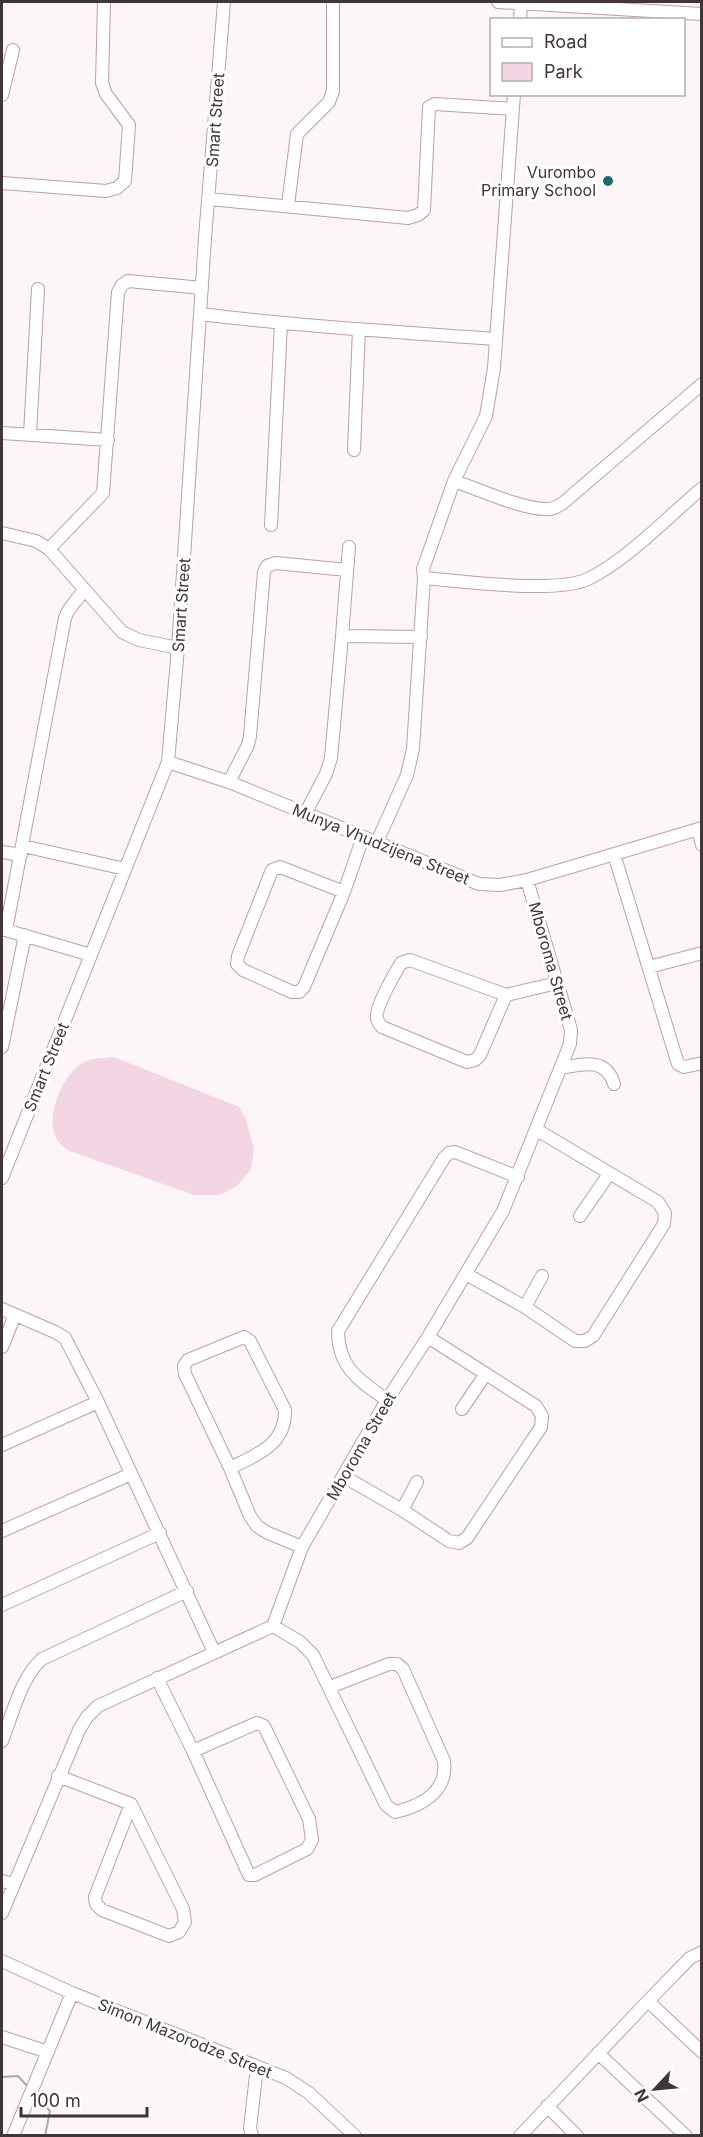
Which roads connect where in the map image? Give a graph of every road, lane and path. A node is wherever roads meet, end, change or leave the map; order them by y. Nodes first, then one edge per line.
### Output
1 (104, 2) edge
2 (224, 2) edge
3 (333, 2) edge
4 (498, 2) edge
5 (521, 3) edge
6 (611, 5) edge
7 (702, 14) edge
8 (520, 18) edge
9 (13, 50) dead end
10 (2, 95) edge
11 (514, 96) edge
12 (513, 108) junction
13 (2, 183) edge
14 (209, 199) junction
15 (288, 205) junction
16 (202, 288) junction
17 (38, 289) dead end
18 (200, 314) junction
19 (282, 324) junction
20 (359, 329) junction
21 (495, 339) junction
22 (702, 384) edge
23 (2, 433) edge
24 (30, 434) junction
25 (108, 440) junction
26 (354, 450) dead end
27 (454, 481) junction
28 (702, 488) edge
29 (272, 525) dead end
30 (2, 533) edge
31 (349, 547) dead end
32 (50, 549) junction
33 (347, 570) junction
34 (424, 578) junction
35 (84, 590) junction
36 (342, 636) junction
37 (421, 637) junction
38 (178, 648) junction
39 (168, 762) junction
40 (229, 782) junction
41 (305, 814) junction
42 (700, 829) edge
43 (363, 837) junction
44 (377, 842) junction
45 (702, 845) edge
46 (22, 851) junction
47 (2, 852) edge
48 (614, 854) junction
49 (125, 868) junction
50 (527, 880) junction
51 (344, 891) junction
52 (4, 929) edge
53 (25, 934) junction
54 (702, 953) edge
55 (91, 955) junction
56 (649, 967) junction
57 (557, 983) junction
58 (506, 995) junction
59 (5, 1013) edge
60 (2, 1047) edge
61 (702, 1063) edge
62 (561, 1068) junction
63 (614, 1084) dead end
64 (537, 1130) junction
65 (609, 1174) junction
66 (518, 1177) junction
67 (2, 1178) edge
68 (580, 1216) dead end
69 (466, 1274) junction
70 (542, 1276) dead end
71 (525, 1307) junction
72 (2, 1309) edge
73 (15, 1314) junction
74 (428, 1337) junction
75 (2, 1347) edge
76 (485, 1375) junction
77 (387, 1400) junction
78 (98, 1401) junction
79 (462, 1409) dead end
80 (2, 1445) edge
81 (230, 1468) junction
82 (132, 1474) junction
83 (343, 1476) junction
84 (417, 1482) dead end
85 (402, 1510) junction
86 (2, 1531) edge
87 (160, 1533) junction
88 (303, 1547) junction
89 (186, 1591) junction
90 (2, 1605) edge
91 (273, 1626) junction
92 (214, 1652) junction
93 (157, 1678) junction
94 (330, 1688) junction
95 (2, 1741) edge
96 (193, 1750) junction
97 (58, 1776) junction
98 (131, 1804) junction
99 (7, 1882) edge
100 (2, 1913) edge
101 (702, 1952) edge
102 (2, 1961) edge
103 (72, 1993) junction
104 (648, 2001) junction
105 (2, 2037) edge
106 (48, 2052) junction
107 (702, 2052) edge
108 (598, 2053) junction
109 (257, 2067) junction
110 (547, 2106) junction
111 (13, 2136) edge
112 (252, 2136) edge
113 (356, 2136) edge
114 (520, 2136) edge
115 (577, 2136) edge
116 (686, 2136) edge

1 - 13 street
2 - 14 street, Smart Street
3 - 15 street
4 - 5 street
5 - 6 street
5 - 8 street
6 - 7 street
9 - 10 street
11 - 12 street
12 - 15 street
12 - 21 street
14 - 15 street
14 - 16 street, Smart Street
16 - 18 street, Smart Street
16 - 25 street
17 - 24 street
18 - 19 street
18 - 38 street, Smart Street
19 - 20 street
19 - 29 street
20 - 21 street
20 - 26 street
21 - 27 street
22 - 27 street
23 - 24 street
24 - 25 street
25 - 32 street
27 - 34 street
28 - 34 street
30 - 32 street
31 - 33 street
32 - 35 street
33 - 36 street
33 - 40 street
34 - 37 street
35 - 38 street
35 - 46 street
36 - 37 street
36 - 41 street
37 - 44 street
38 - 39 street, Smart Street
39 - 40 street, Munya Vhudzijena Street
39 - 49 street, Smart Street
40 - 41 street, Munya Vhudzijena Street
41 - 43 street, Munya Vhudzijena Street
42 - 45 street
42 - 48 street, Munya Vhudzijena Street
43 - 44 street, Munya Vhudzijena Street
43 - 51 street
44 - 50 street, Munya Vhudzijena Street
46 - 47 street
46 - 49 street
46 - 52 street
48 - 50 street, Munya Vhudzijena Street
48 - 56 street
49 - 55 street, Smart Street
50 - 57 street, Mboroma Street
51 - 51 street
52 - 53 street
53 - 55 street
53 - 59 street
54 - 56 street
55 - 67 street, Smart Street
56 - 61 street
57 - 58 street
57 - 62 street, Mboroma Street
58 - 58 street
59 - 60 street
62 - 63 street
62 - 64 street, Mboroma Street
64 - 65 street
64 - 66 street, Mboroma Street
65 - 68 street
65 - 71 street
66 - 69 street, Mboroma Street
66 - 77 street
69 - 71 street
69 - 74 street, Mboroma Street
70 - 71 street
72 - 73 street
73 - 75 street
73 - 78 street
74 - 76 street
74 - 77 street, Mboroma Street
76 - 79 street
76 - 85 street
77 - 83 street, Mboroma Street
78 - 80 street
78 - 82 street
81 - 81 street
81 - 88 street
82 - 86 street
82 - 87 street
83 - 85 street
83 - 88 street, Mboroma Street
84 - 85 street
87 - 89 street
87 - 90 street
88 - 91 street, Mboroma Street
89 - 92 street
89 - 95 street
91 - 92 street
91 - 94 street
92 - 93 street
93 - 96 street
93 - 97 street
94 - 94 street
96 - 96 street
97 - 98 street
97 - 99 street
98 - 98 street
99 - 100 street
101 - 104 street
102 - 103 street, Simon Mazorodze Street
103 - 106 street
103 - 109 street, Simon Mazorodze Street
104 - 107 street
104 - 108 street
105 - 106 street
106 - 111 street
108 - 110 street
108 - 116 street
109 - 112 street
109 - 113 street, Simon Mazorodze Street
110 - 114 street
110 - 115 street

